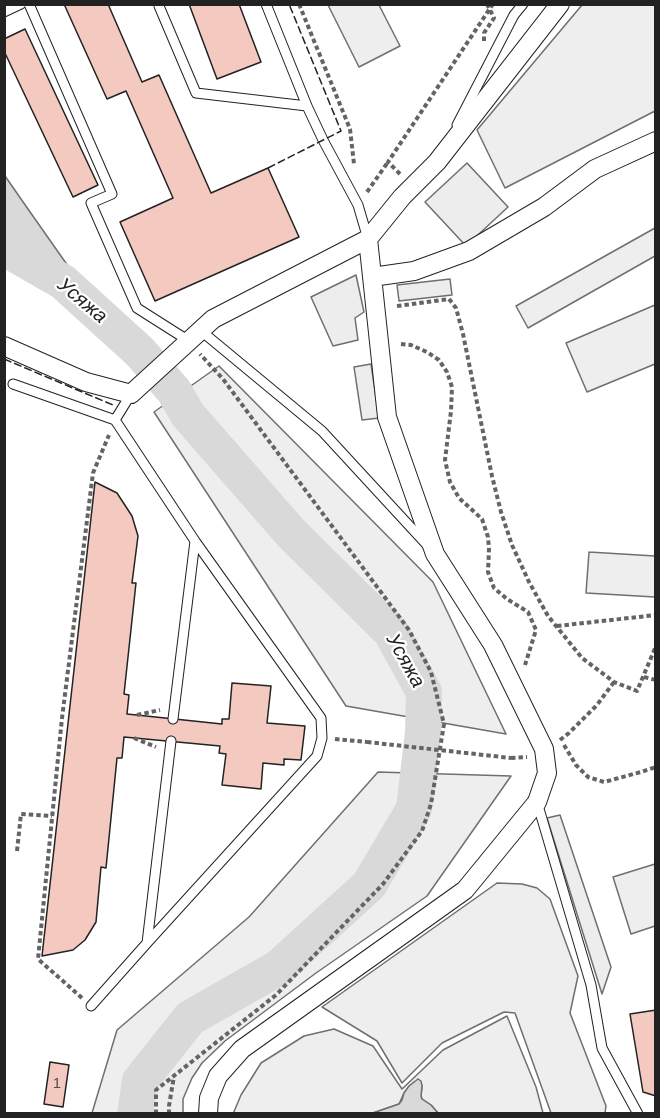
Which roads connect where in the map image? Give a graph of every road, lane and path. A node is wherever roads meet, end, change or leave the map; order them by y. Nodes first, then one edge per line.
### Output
1 (21, 4) edge
2 (29, 4) edge
3 (266, 4) edge
4 (299, 4) edge
5 (487, 4) edge
6 (494, 4) edge
7 (523, 4) edge
8 (560, 4) edge
9 (159, 6) dead end
10 (490, 9) junction
11 (4, 12) edge
12 (307, 106) junction
13 (656, 141) edge
14 (388, 162) junction
15 (437, 162) junction
16 (355, 172) dead end
17 (404, 179) dead end
18 (358, 205) junction
19 (368, 239) junction
20 (372, 277) junction
21 (397, 306) dead end
22 (190, 340) junction
23 (401, 344) dead end
24 (4, 346) edge
25 (13, 384) dead end
26 (131, 394) junction
27 (115, 420) junction
28 (195, 541) junction
29 (435, 554) junction
30 (656, 615) edge
31 (557, 626) junction
32 (656, 646) edge
33 (525, 665) dead end
34 (644, 677) junction
35 (656, 680) edge
36 (614, 682) junction
37 (175, 706) junction
38 (137, 716) dead end
39 (62, 718) junction
40 (68, 719) dead end
41 (173, 719) dead end
42 (134, 738) dead end
43 (322, 738) junction
44 (560, 740) junction
45 (171, 741) dead end
46 (544, 749) junction
47 (169, 753) junction
48 (511, 758) dead end
49 (656, 766) edge
50 (537, 802) junction
51 (52, 816) junction
52 (17, 851) dead end
53 (147, 943) junction
54 (91, 1006) joint
55 (174, 1076) dead end
56 (169, 1113) edge
57 (208, 1113) edge
58 (638, 1113) edge

1 - 11 lane
2 - 22 lane
3 - 12 lane
4 - 16 path
5 - 10 path
6 - 10 path
7 - 15 lane
8 - 15 street
9 - 12 lane
10 - 14 path
12 - 18 lane
13 - 20 street
14 - 17 path
14 - 18 path
15 - 19 street
18 - 19 lane
19 - 20 street
19 - 22 street
20 - 29 street
21 - 31 path
22 - 26 street
22 - 29 lane
23 - 33 path
24 - 26 street
25 - 27 lane
26 - 27 lane
27 - 28 lane
27 - 39 path
28 - 37 lane
28 - 43 lane
29 - 46 street
30 - 31 path
31 - 36 path
32 - 34 path
34 - 35 path
34 - 36 path
36 - 44 path
37 - 38 path
37 - 41 lane
39 - 40 path
39 - 51 path
42 - 47 path
43 - 48 path, bridge
43 - 53 lane
44 - 46 path
44 - 49 path
45 - 47 lane
46 - 50 street
47 - 53 lane
50 - 57 street
50 - 58 lane
51 - 52 path
51 - 54 path
53 - 54 lane
55 - 56 path

